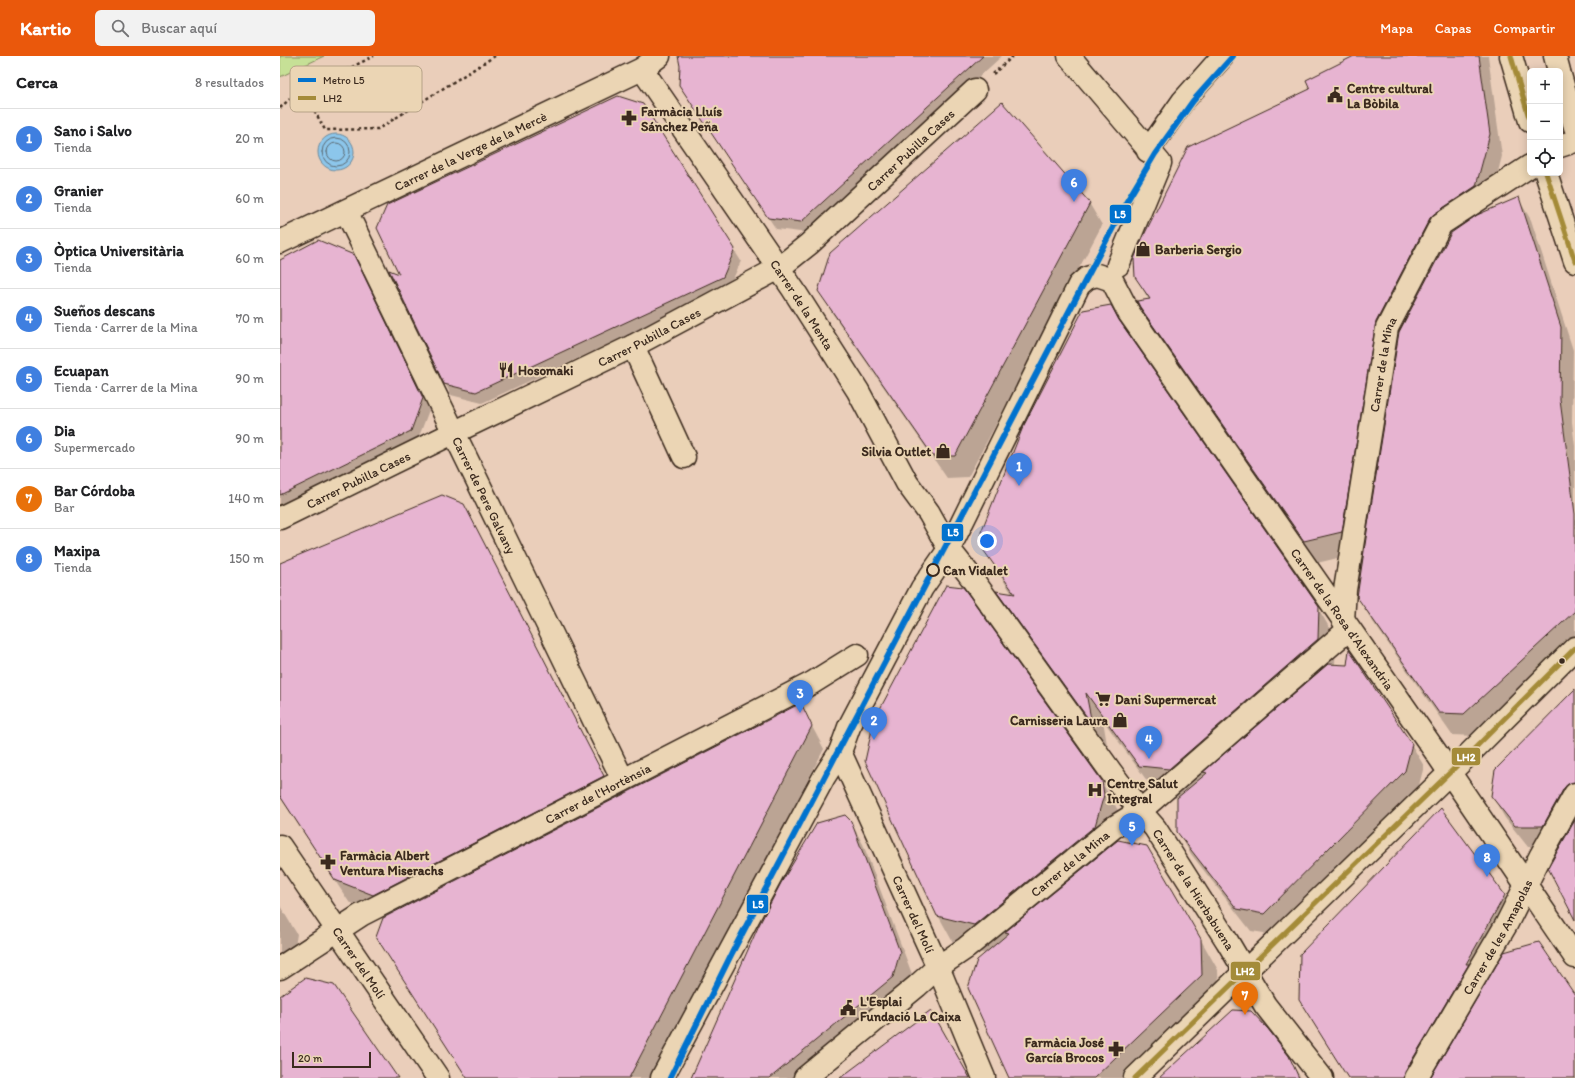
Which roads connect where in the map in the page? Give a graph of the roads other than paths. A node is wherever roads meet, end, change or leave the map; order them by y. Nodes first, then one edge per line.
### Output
1 (658, 56) edge
2 (1069, 56) edge
3 (1223, 56) edge
4 (1511, 56) edge
5 (1555, 56) edge
6 (1558, 68) edge
7 (642, 70) junction
8 (1563, 85) edge
9 (975, 90) dead end
10 (1527, 111) edge
11 (1575, 127) edge
12 (1575, 141) edge
13 (1563, 145) edge
14 (1154, 157) junction
15 (1527, 168) edge
16 (1547, 176) edge
17 (346, 211) junction
18 (280, 242) edge
19 (1575, 261) edge
20 (779, 268) junction
21 (1115, 273) junction
22 (633, 346) junction
23 (453, 433) junction
24 (684, 457) dead end
25 (280, 518) edge
26 (949, 549) junction
27 (1346, 624) junction
28 (1575, 648) edge
29 (857, 655) dead end
30 (840, 752) junction
31 (1450, 772) junction
32 (623, 780) junction
33 (1575, 794) edge
34 (1140, 811) junction
35 (280, 846) edge
36 (1526, 885) junction
37 (337, 930) junction
38 (1575, 957) edge
39 (938, 966) junction
40 (280, 968) edge
41 (1246, 971) junction
42 (438, 1078) edge
43 (662, 1078) edge
44 (804, 1078) edge
45 (984, 1078) edge
46 (1135, 1078) edge
47 (1322, 1078) edge
48 (1416, 1078) edge

1 - 7 street, Carrer de la Verge de la Mercè
2 - 14 street
3 - 14 street
4 - 10 street
5 - 6 street
7 - 17 street, Carrer de la Verge de la Mercè
7 - 20 street, Carrer de la Menta
8 - 11 street
9 - 20 street, Carrer Pubilla Cases
12 - 13 street
14 - 21 street
15 - 27 street, Carrer de la Mina
16 - 19 street
17 - 18 street, Carrer de la Verge de la Mercè
17 - 23 street, Carrer de Pere Galvany
20 - 22 street, Carrer Pubilla Cases
20 - 26 street, Carrer de la Menta
21 - 26 street
21 - 27 street, Carrer de la Rosa d'Alexandria
22 - 23 street, Carrer Pubilla Cases
22 - 24 street
23 - 25 street, Carrer Pubilla Cases
23 - 32 street, Carrer de Pere Galvany
26 - 30 street
26 - 34 street, Carrer de la Hierbabuena
27 - 31 street, Carrer de la Rosa d'Alexandria
27 - 34 street, Carrer de la Mina
28 - 31 street
29 - 32 street, Carrer de l'Hortènsia
30 - 39 street, Carrer del Molí
30 - 43 street
31 - 36 street, Carrer de la Rosa d'Alexandria
31 - 41 street
32 - 37 street, Carrer de l'Hortènsia
33 - 36 street, Carrer de les Amapolas
34 - 39 street, Carrer de la Mina
34 - 41 street, Carrer de la Hierbabuena
35 - 37 street, Carrer del Molí
36 - 38 street, Carrer de la Rosa d'Alexandria
36 - 48 street, Carrer de les Amapolas
37 - 40 street, Carrer de l'Hortènsia
37 - 42 street, Carrer del Molí
39 - 44 street, Carrer de la Mina
39 - 45 street, Carrer del Molí
41 - 46 street
41 - 47 street, Carrer de la Hierbabuena

